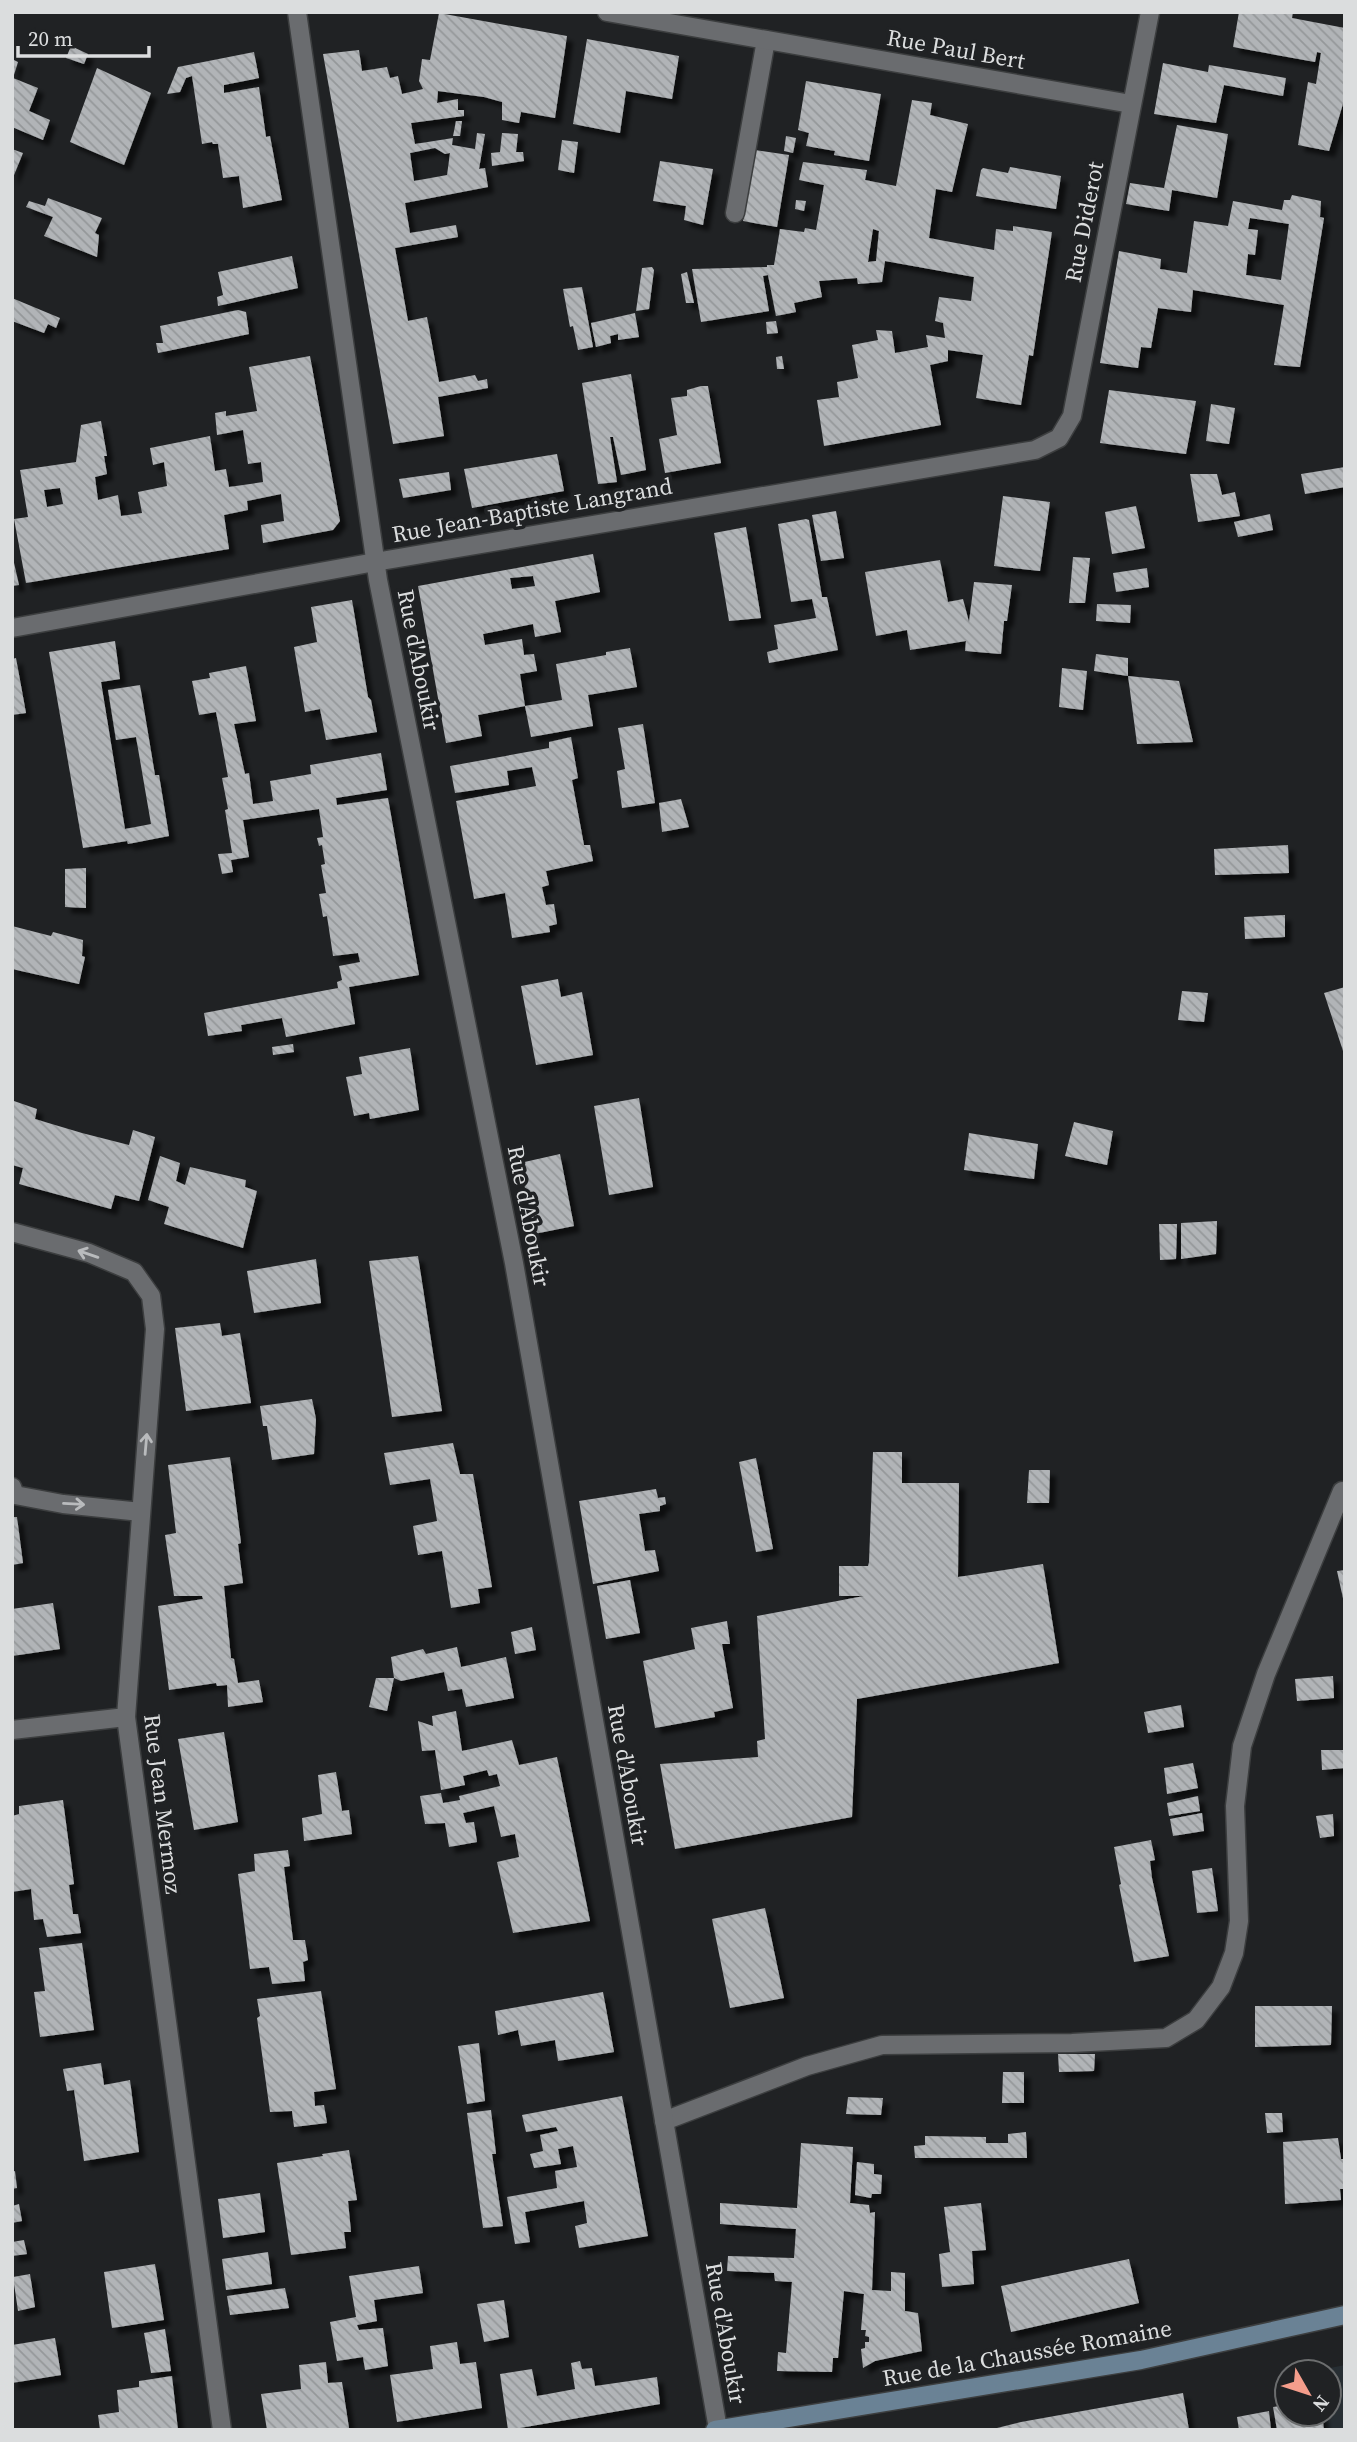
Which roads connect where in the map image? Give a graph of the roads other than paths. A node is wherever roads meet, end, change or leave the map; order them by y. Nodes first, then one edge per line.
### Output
1 (297, 12) edge
2 (607, 12) edge
3 (1150, 12) edge
4 (766, 40) junction
5 (1131, 104) junction
6 (734, 213) dead end
7 (1059, 438) joint
8 (375, 562) junction
9 (12, 628) edge
10 (12, 1232) edge
11 (12, 1487) edge
12 (1342, 1491) dead end
13 (141, 1512) junction
14 (126, 1717) junction
15 (12, 1730) edge
16 (664, 2121) junction
17 (1345, 2315) edge
18 (717, 2429) edge
19 (222, 2430) edge

1 - 8 street, Rue d'Aboukir
2 - 4 street, Rue Paul Bert
3 - 5 street, Rue Diderot
4 - 5 street, Rue Paul Bert
4 - 6 street
5 - 7 street, Rue Diderot
7 - 8 street, Rue Jean-Baptiste Langrand
8 - 9 street, Rue Jean-Baptiste Langrand
8 - 16 street, Rue d'Aboukir
13 -> 10 street, Rue Jean Mermoz
11 -> 13 street
12 - 16 street
13 - 14 street, Rue Jean Mermoz
14 - 15 street
14 - 19 street, Rue Jean Mermoz
16 - 18 street, Rue d'Aboukir
17 - 18 street, Rue de la Chaussée Romaine

